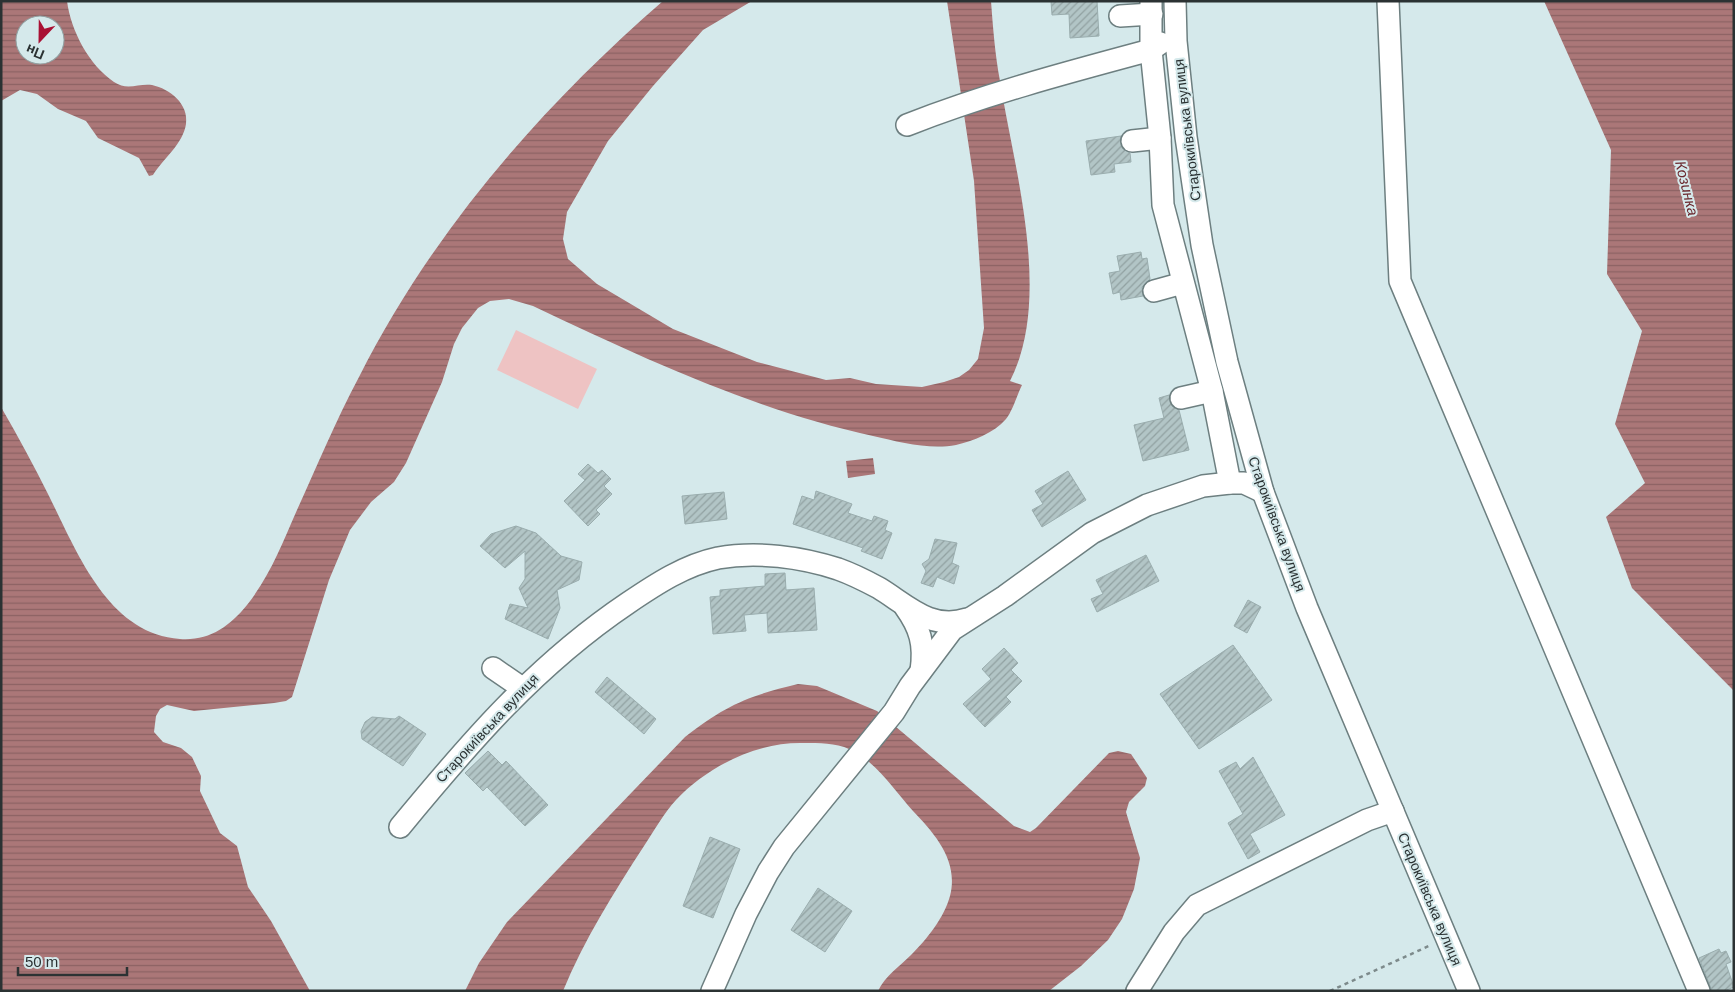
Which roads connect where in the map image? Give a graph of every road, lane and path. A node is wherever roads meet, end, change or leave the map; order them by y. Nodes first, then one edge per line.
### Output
1 (1175, 1) edge
2 (1388, 1) edge
3 (1152, 8) edge
4 (1120, 16) dead end
5 (1176, 41) junction
6 (1151, 50) junction
7 (906, 125) dead end
8 (1160, 138) junction
9 (1132, 141) dead end
10 (1183, 283) junction
11 (1154, 291) dead end
12 (1212, 391) junction
13 (1181, 398) dead end
14 (1230, 483) junction
15 (1263, 492) junction
16 (905, 607) junction
17 (990, 607) junction
18 (493, 668) dead end
19 (916, 678) junction
20 (515, 697) junction
21 (1393, 811) junction
22 (400, 827) dead end
23 (1446, 938) junction
24 (712, 991) edge
25 (1137, 991) edge
26 (1330, 991) edge
27 (1469, 991) edge
28 (1699, 991) edge

1 - 5 street, Старокиївська вулиця
2 - 28 street
3 - 4 street
3 - 6 street
5 - 6 street
5 - 15 street, Старокиївська вулиця
6 - 7 street
6 - 8 street
8 - 9 street
8 - 10 street
10 - 11 street
10 - 12 street
12 - 13 street
12 - 14 street
14 - 15 street
14 - 17 street
15 - 21 street, Старокиївська вулиця
16 - 17 street, Старокиївська вулиця
16 - 19 street
16 - 20 street, Старокиївська вулиця
17 - 19 street
18 - 20 street
19 - 24 street
20 - 22 street, Старокиївська вулиця
21 - 23 street, Старокиївська вулиця
21 - 25 street
23 - 26 path
23 - 27 street, Старокиївська вулиця

